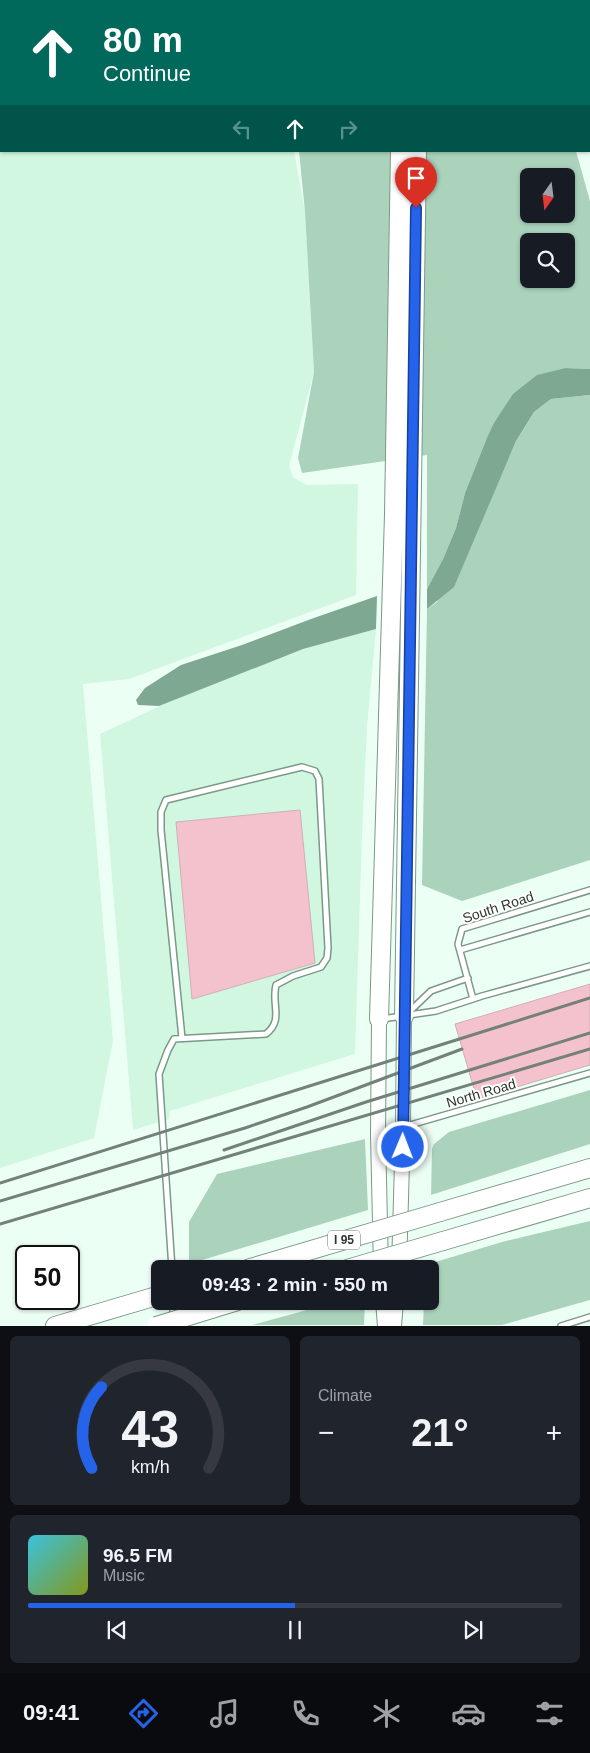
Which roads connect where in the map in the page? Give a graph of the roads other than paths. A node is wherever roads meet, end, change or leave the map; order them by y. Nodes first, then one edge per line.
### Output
1 (400, 152) edge
2 (417, 152) edge
3 (590, 890) edge
4 (590, 912) edge
5 (460, 950) junction
6 (590, 966) edge
7 (468, 978) junction
8 (474, 999) junction
9 (404, 1016) junction
10 (379, 1020) junction
11 (182, 1038) junction
12 (590, 1073) edge
13 (403, 1127) junction
14 (378, 1134) junction
15 (590, 1168) edge
16 (590, 1198) edge
17 (171, 1260) edge
18 (277, 1260) edge
19 (379, 1260) edge
20 (381, 1260) edge
21 (399, 1260) edge
22 (151, 1297) edge
23 (173, 1310) edge
24 (208, 1310) edge
25 (384, 1310) edge
26 (395, 1310) edge
27 (590, 1317) edge
28 (573, 1324) edge
29 (55, 1326) edge
30 (156, 1326) edge
31 (174, 1326) edge
32 (385, 1326) edge
33 (394, 1326) edge
34 (561, 1326) edge

1 - 10 highway
2 - 9 highway
3 - 5 lane, South Road
4 - 5 lane
5 - 7 lane, South Road
6 - 8 lane
7 - 8 lane, South Road
7 - 9 lane
8 - 9 lane
9 - 10 lane
9 - 13 main road
10 - 14 main road
11 - 11 lane
11 - 17 lane
12 - 13 lane, North Road
13 - 14 lane, North Road
13 - 21 main road
14 - 20 main road
15 - 18 highway, I 95, bridge
16 - 19 highway, I 95, bridge
22 - 29 highway
23 - 31 lane
24 - 30 highway, bridge
25 - 32 main road
26 - 33 main road
27 - 28 lane
28 - 34 lane

